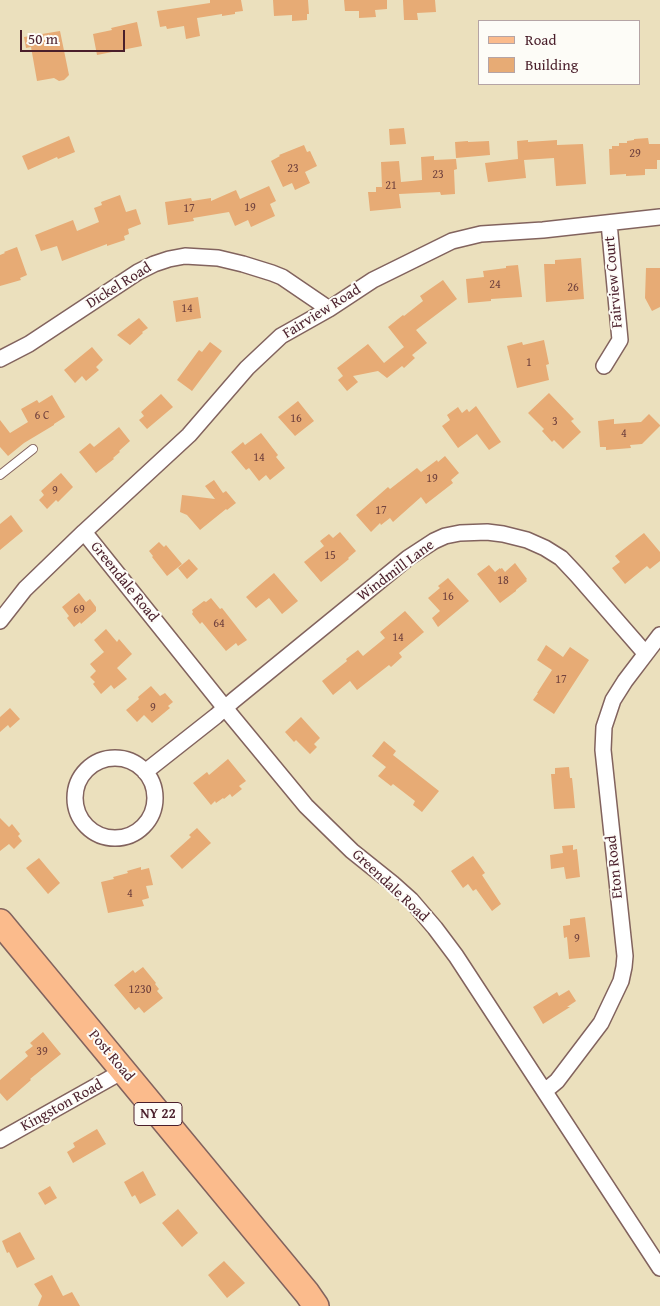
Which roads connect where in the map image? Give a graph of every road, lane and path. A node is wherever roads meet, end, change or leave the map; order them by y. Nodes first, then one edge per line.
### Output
1 (660, 217) edge
2 (608, 223) junction
3 (329, 309) junction
4 (0, 359) edge
5 (604, 366) dead end
6 (33, 450) dead end
7 (0, 475) edge
8 (84, 532) junction
9 (0, 621) edge
10 (660, 635) edge
11 (646, 653) junction
12 (225, 708) junction
13 (145, 772) junction
14 (0, 922) edge
15 (123, 1071) junction
16 (545, 1091) junction
17 (0, 1140) edge
18 (660, 1268) edge
19 (316, 1306) edge

1 - 2 street, Fairview Road
2 - 3 street, Fairview Road
2 - 5 street, Fairview Court
3 - 4 street, Dickel Road
3 - 8 street, Fairview Road
6 - 7 lane
8 - 9 street, Fairview Road
8 - 12 street, Greendale Road
10 - 11 street, Eton Road
11 - 12 street, Windmill Lane
11 - 16 street, Eton Road
12 - 13 street, Windmill Lane
12 - 16 street, Greendale Road
13 - 13 street
14 - 15 main road, Post Road / NY 22
15 - 17 street, Kingston Road
15 - 19 main road, Post Road / NY 22
16 - 18 street, Greendale Road

